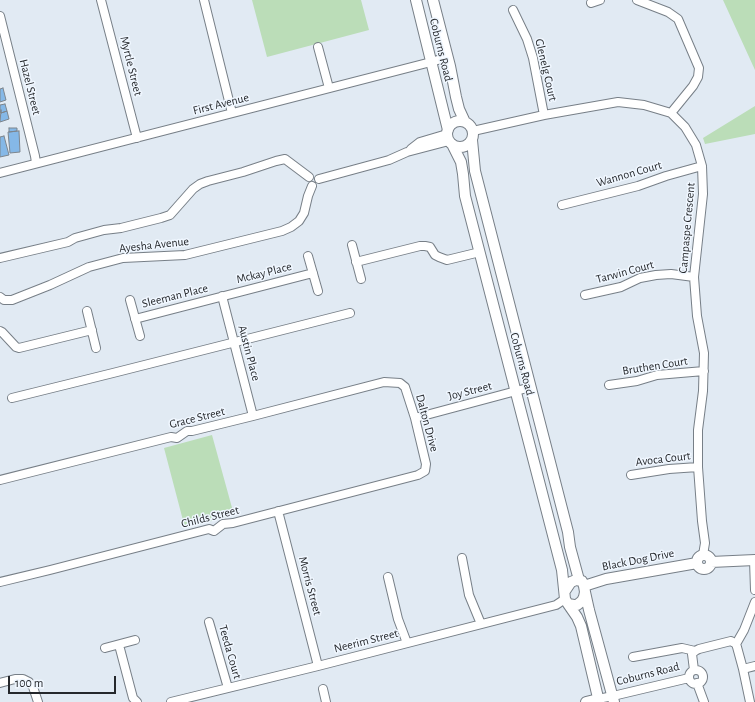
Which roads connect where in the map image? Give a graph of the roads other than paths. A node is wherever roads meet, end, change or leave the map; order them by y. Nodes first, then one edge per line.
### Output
1 (101, 0) edge
2 (204, 0) edge
3 (416, 0) edge
4 (433, 0) edge
5 (600, 0) edge
6 (637, 0) edge
7 (591, 3) dead end
8 (513, 10) dead end
9 (1, 21) edge
10 (318, 48) dead end
11 (448, 57) junction
12 (431, 62) junction
13 (329, 88) junction
14 (232, 113) junction
15 (671, 113) junction
16 (544, 115) junction
17 (465, 122) junction
18 (472, 136) junction
19 (449, 137) junction
20 (137, 138) junction
21 (36, 163) junction
22 (702, 166) junction
23 (0, 172) edge
24 (310, 176) junction
25 (320, 179) junction
26 (312, 186) junction
27 (562, 205) dead end
28 (352, 245) dead end
29 (480, 252) junction
30 (308, 256) dead end
31 (0, 258) edge
32 (356, 262) junction
33 (313, 273) junction
34 (694, 277) junction
35 (361, 279) dead end
36 (318, 291) dead end
37 (585, 295) dead end
38 (222, 296) junction
39 (0, 297) edge
40 (130, 300) dead end
41 (87, 311) dead end
42 (350, 313) dead end
43 (135, 319) junction
44 (92, 330) junction
45 (0, 331) edge
46 (140, 336) dead end
47 (234, 343) junction
48 (96, 348) dead end
49 (704, 371) junction
50 (400, 383) joint
51 (609, 386) dead end
52 (531, 387) junction
53 (516, 392) junction
54 (12, 398) dead end
55 (253, 416) junction
56 (415, 418) junction
57 (698, 467) junction
58 (425, 471) joint
59 (631, 475) dead end
60 (0, 480) edge
61 (278, 511) junction
62 (462, 558) dead end
63 (700, 559) junction
64 (754, 560) edge
65 (388, 577) dead end
66 (0, 580) edge
67 (583, 586) junction
68 (755, 590) edge
69 (566, 598) junction
70 (755, 602) edge
71 (209, 622) dead end
72 (481, 624) junction
73 (135, 640) dead end
74 (407, 643) junction
75 (736, 644) junction
76 (119, 645) junction
77 (105, 648) dead end
78 (695, 651) junction
79 (632, 657) dead end
80 (318, 666) junction
81 (755, 666) edge
82 (743, 669) junction
83 (694, 670) junction
84 (689, 678) junction
85 (0, 682) edge
86 (698, 683) junction
87 (228, 688) junction
88 (323, 689) dead end
89 (614, 699) edge
90 (599, 700) edge
91 (38, 702) edge
92 (137, 702) edge
93 (171, 702) edge
94 (326, 702) edge
95 (586, 702) edge
96 (704, 702) edge
97 (750, 702) edge

1 - 20 street, Myrtle Street
2 - 14 street
3 - 12 street, Coburns Road
4 - 11 street, Coburns Road
5 - 7 street
6 - 15 street
8 - 16 street, Glenelg Court
9 - 21 street, Hazel Street
10 - 13 street
11 - 12 street, First Avenue
11 - 17 street, Coburns Road
12 - 13 street, First Avenue
12 - 19 street, Coburns Road
13 - 14 street, First Avenue
14 - 20 street, First Avenue
15 - 16 street, Campaspe Crescent
15 - 22 street, Campaspe Crescent
16 - 18 street, Campaspe Crescent
17 - 18 street
17 - 19 street
18 - 19 street
18 - 52 street, Coburns Road
19 - 25 street
19 - 29 street, Coburns Road
20 - 21 street, First Avenue
21 - 23 street, First Avenue
22 - 27 street, Wannon Court
22 - 34 street, Campaspe Crescent
24 - 25 street, Ayesha Avenue
24 - 26 street, Ayesha Avenue
24 - 31 street, Ayesha Avenue
25 - 26 street
26 - 39 street, Ayesha Avenue
28 - 32 street
29 - 32 street
29 - 53 street, Coburns Road
30 - 33 street
32 - 35 street
33 - 36 street
33 - 38 street, Mckay Place
34 - 37 street, Tarwin Court
34 - 49 street, Campaspe Crescent
38 - 43 street, Sleeman Place
38 - 47 street, Austin Place
40 - 43 street, Sleeman Place
41 - 44 street
42 - 47 street
43 - 46 street, Sleeman Place
44 - 45 street
44 - 48 street
47 - 54 street
47 - 55 street, Austin Place
49 - 51 street, Bruthen Court
49 - 57 street, Campaspe Crescent
50 - 55 street, Grace Street
50 - 56 street, Dalton Drive
52 - 53 street, Joy Street
52 - 67 street, Coburns Road
53 - 56 street, Joy Street
53 - 69 street, Coburns Road
55 - 60 street, Grace Street
56 - 58 street, Dalton Drive
57 - 59 street, Avoca Court
57 - 63 street, Campaspe Crescent
58 - 61 street, Childs Street
61 - 66 street, Childs Street
61 - 80 street, Morris Street
62 - 72 street
63 - 64 street, Black Dog Drive
63 - 67 street, Black Dog Drive
64 - 68 street
65 - 74 street
67 - 69 street
67 - 69 street
67 - 89 street, Coburns Road
69 - 72 street, Neerim Street
69 - 90 street, Coburns Road
70 - 75 street
71 - 87 street, Teeda Court
72 - 74 street, Neerim Street
73 - 76 street
74 - 80 street, Neerim Street
75 - 78 street
75 - 82 street
76 - 77 street
76 - 92 street
78 - 79 street
78 - 83 street
80 - 87 street, Neerim Street
81 - 82 street
82 - 97 street
83 - 84 street
83 - 86 street
84 - 86 street
84 - 89 street, Coburns Road
85 - 91 street
86 - 96 street
87 - 93 street, Neerim Street
88 - 94 street
89 - 90 street, Coburns Road
90 - 95 street

